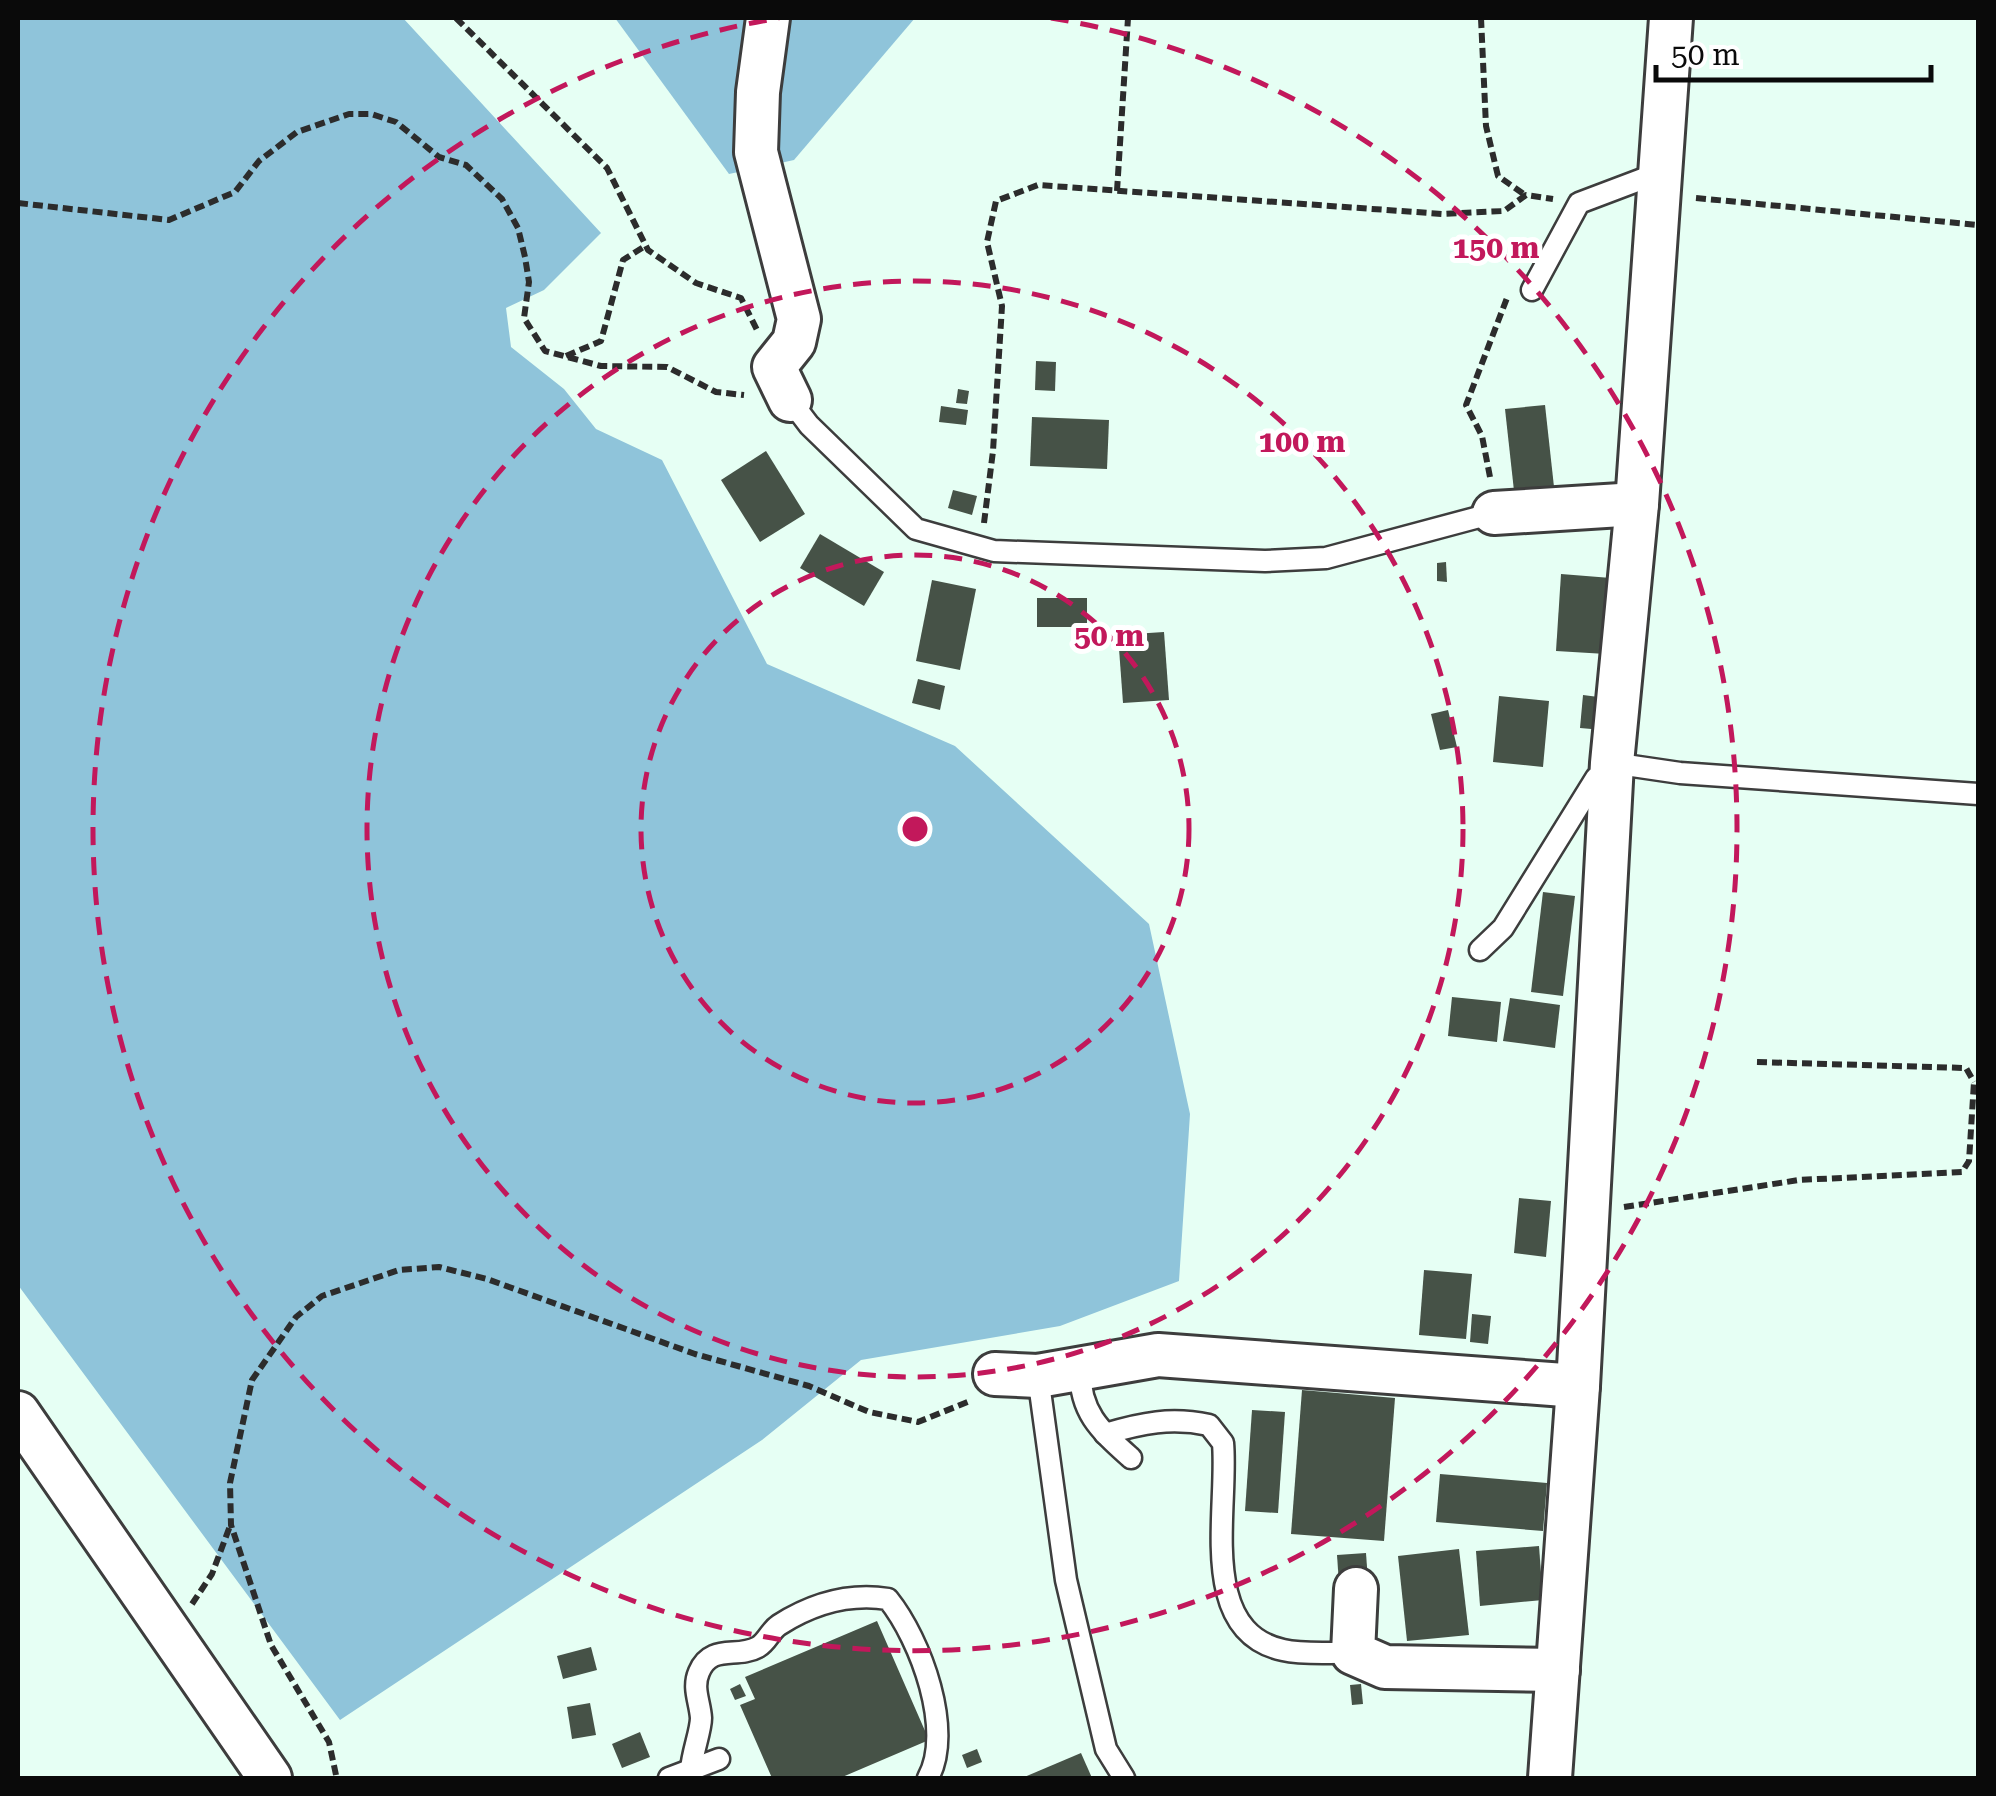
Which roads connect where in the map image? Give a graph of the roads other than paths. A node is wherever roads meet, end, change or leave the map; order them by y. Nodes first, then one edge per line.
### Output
1 (768, 18) edge
2 (1672, 18) edge
3 (1660, 181) junction
4 (1532, 290) road end
5 (782, 384) joint
6 (1637, 504) junction
7 (1494, 513) joint
8 (1612, 768) junction
9 (1978, 794) edge
10 (1480, 950) dead end
11 (1080, 1370) junction
12 (995, 1374) road end
13 (1038, 1376) junction
14 (1578, 1386) junction
15 (18, 1413) edge
16 (1105, 1434) junction
17 (1131, 1458) dead end
18 (1356, 1589) dead end
19 (1353, 1653) junction
20 (1558, 1670) junction
21 (719, 1759) dead end
22 (691, 1770) junction
23 (270, 1778) edge
24 (669, 1778) edge
25 (928, 1778) edge
26 (1124, 1778) edge
27 (1550, 1778) edge

1 - 5 street
2 - 3 street
3 - 4 lane
3 - 6 street
5 - 7 lane
6 - 7 street
6 - 8 street
8 - 9 lane
8 - 10 lane
8 - 14 street
11 - 13 street
11 - 14 street
11 - 16 lane
12 - 13 street
13 - 26 lane
14 - 20 street
15 - 23 street
16 - 17 lane
16 - 19 lane
18 - 19 street
19 - 20 street
20 - 27 street
21 - 22 lane
22 - 24 lane
22 - 25 lane

